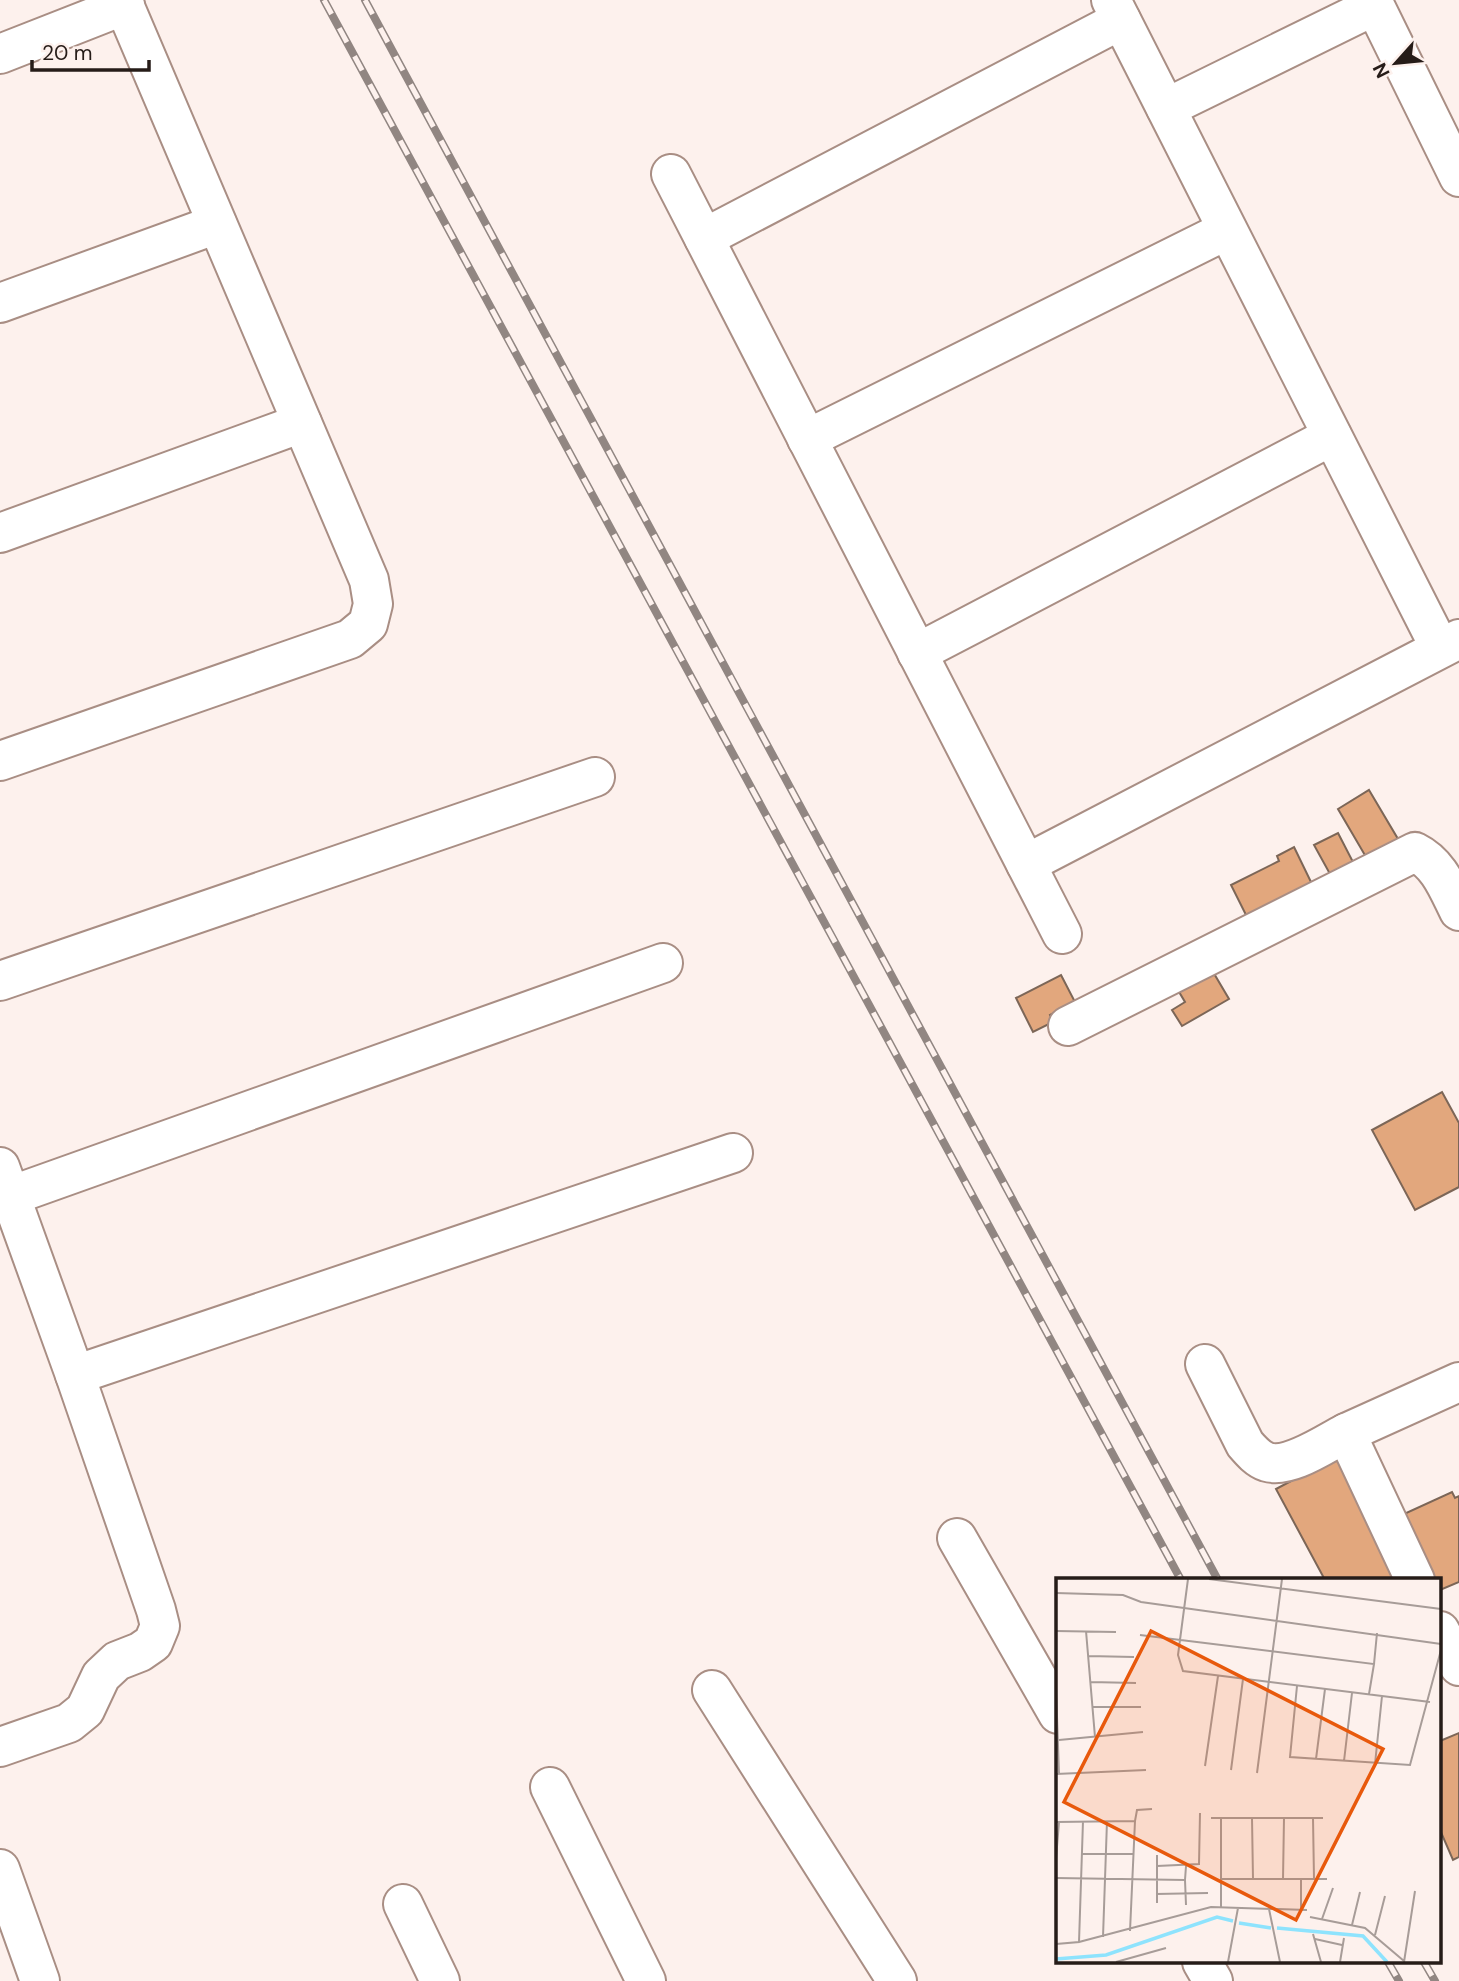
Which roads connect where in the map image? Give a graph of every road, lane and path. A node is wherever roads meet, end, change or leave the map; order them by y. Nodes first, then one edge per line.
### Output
1 (123, 3) edge
2 (1373, 3) edge
3 (1116, 10) edge
4 (0, 54) edge
5 (1166, 108) junction
6 (671, 174) dead end
7 (1459, 177) edge
8 (217, 224) junction
9 (1227, 230) junction
10 (704, 239) junction
11 (0, 303) edge
12 (302, 423) junction
13 (1332, 436) junction
14 (807, 439) junction
15 (0, 533) edge
16 (1449, 644) edge
17 (917, 653) junction
18 (0, 761) edge
19 (595, 777) dead end
20 (1026, 864) junction
21 (1459, 911) edge
22 (1062, 934) dead end
23 (663, 963) dead end
24 (0, 981) edge
25 (1068, 1026) dead end
26 (733, 1153) dead end
27 (5, 1181) edge
28 (1205, 1364) dead end
29 (75, 1375) junction
30 (1459, 1382) edge
31 (1346, 1433) junction
32 (957, 1538) dead end
33 (1414, 1578) edge
34 (1459, 1618) edge
35 (1442, 1628) edge
36 (1442, 1633) edge
37 (1459, 1666) edge
38 (712, 1690) dead end
39 (1056, 1711) edge
40 (0, 1746) edge
41 (550, 1787) dead end
42 (0, 1869) edge
43 (403, 1904) dead end
44 (1203, 1964) edge
45 (40, 1981) edge
46 (440, 1981) edge
47 (646, 1981) edge
48 (897, 1981) edge
49 (1213, 1981) edge

1 - 4 street
1 - 8 street
2 - 5 street
2 - 7 street
3 - 5 street
3 - 10 street
5 - 9 street
6 - 10 street
8 - 11 street
8 - 12 street
9 - 13 street
9 - 14 street
10 - 14 street
12 - 15 street
12 - 18 street
13 - 16 street
13 - 17 street
14 - 17 street
16 - 20 street
17 - 20 street
19 - 24 street
20 - 22 street
21 - 25 street
23 - 27 street
26 - 29 street
27 - 29 street
28 - 31 street
29 - 40 street
30 - 31 street
31 - 33 street
32 - 39 street
34 - 35 street
36 - 37 street
38 - 48 street
41 - 47 street
42 - 45 street
43 - 46 street
44 - 49 street

